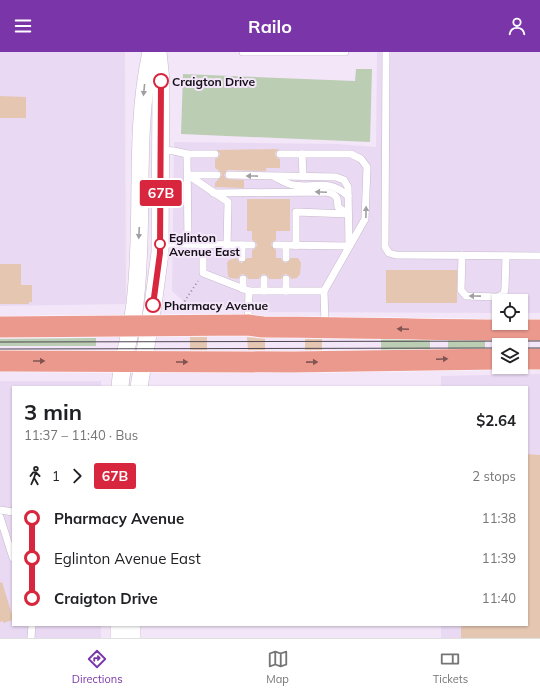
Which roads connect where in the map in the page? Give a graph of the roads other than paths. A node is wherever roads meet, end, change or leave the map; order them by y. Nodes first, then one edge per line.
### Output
1 (151, 52) edge
2 (158, 52) edge
3 (243, 52) edge
4 (345, 52) edge
5 (386, 52) edge
6 (162, 150) junction
7 (188, 154) junction
8 (215, 154) dead end
9 (280, 154) dead end
10 (302, 154) junction
11 (188, 175) junction
12 (217, 175) dead end
13 (229, 175) dead end
14 (273, 176) junction
15 (303, 176) junction
16 (213, 192) junction
17 (348, 196) junction
18 (348, 214) junction
19 (160, 244) junction
20 (188, 244) junction
21 (203, 244) junction
22 (228, 245) junction
23 (242, 245) junction
24 (252, 245) dead end
25 (276, 246) dead end
26 (286, 246) junction
27 (296, 246) junction
28 (349, 246) junction
29 (462, 256) junction
30 (506, 256) junction
31 (540, 256) edge
32 (242, 258) dead end
33 (286, 258) dead end
34 (243, 279) dead end
35 (264, 279) dead end
36 (286, 279) dead end
37 (246, 290) junction
38 (264, 291) junction
39 (286, 291) junction
40 (324, 291) junction
41 (140, 325) junction
42 (248, 325) junction
43 (0, 326) edge
44 (325, 327) junction
45 (540, 330) edge
46 (540, 358) edge
47 (492, 359) edge
48 (528, 359) edge
49 (0, 361) edge
50 (133, 362) junction
51 (121, 386) edge
52 (139, 386) edge
53 (0, 510) edge
54 (12, 512) edge
55 (0, 517) edge
56 (12, 555) edge
57 (32, 626) edge
58 (119, 626) edge
59 (132, 626) edge
60 (31, 638) edge
61 (119, 638) edge
62 (132, 638) edge

1 -> 41 street
2 - 6 street
3 - 4 lane
5 - 29 lane
6 - 7 lane
6 - 19 street
7 - 8 lane
7 - 11 lane
9 - 10 lane
10 - 15 lane
28 -> 10 lane
11 - 12 lane
11 - 16 lane
11 - 20 lane
14 -> 13 lane
14 - 15 lane
14 - 17 lane
15 - 17 lane
18 -> 16 lane
16 - 22 lane
17 - 18 lane
18 - 27 lane
18 - 28 lane
19 - 20 lane
19 - 41 street
20 - 21 lane
21 - 22 lane
21 - 37 lane
22 - 23 lane
23 - 24 lane
23 - 32 lane
25 - 26 lane
26 - 27 lane
26 - 33 lane
27 - 28 lane
28 - 40 lane
29 - 30 lane
30 -> 29 lane
30 - 31 lane
34 - 37 lane
35 - 38 lane
36 - 39 lane
37 - 38 lane
37 - 42 lane
38 - 39 lane
39 - 40 lane
40 - 44 lane
41 - 42 main road
41 - 43 main road
41 - 50 street
42 - 44 main road
45 -> 44 main road
46 - 48 main road
50 -> 47 main road
49 -> 50 main road
50 - 51 street
50 - 52 street
53 - 54 lane
55 - 56 lane
57 - 60 lane
58 - 61 street
59 - 62 street

